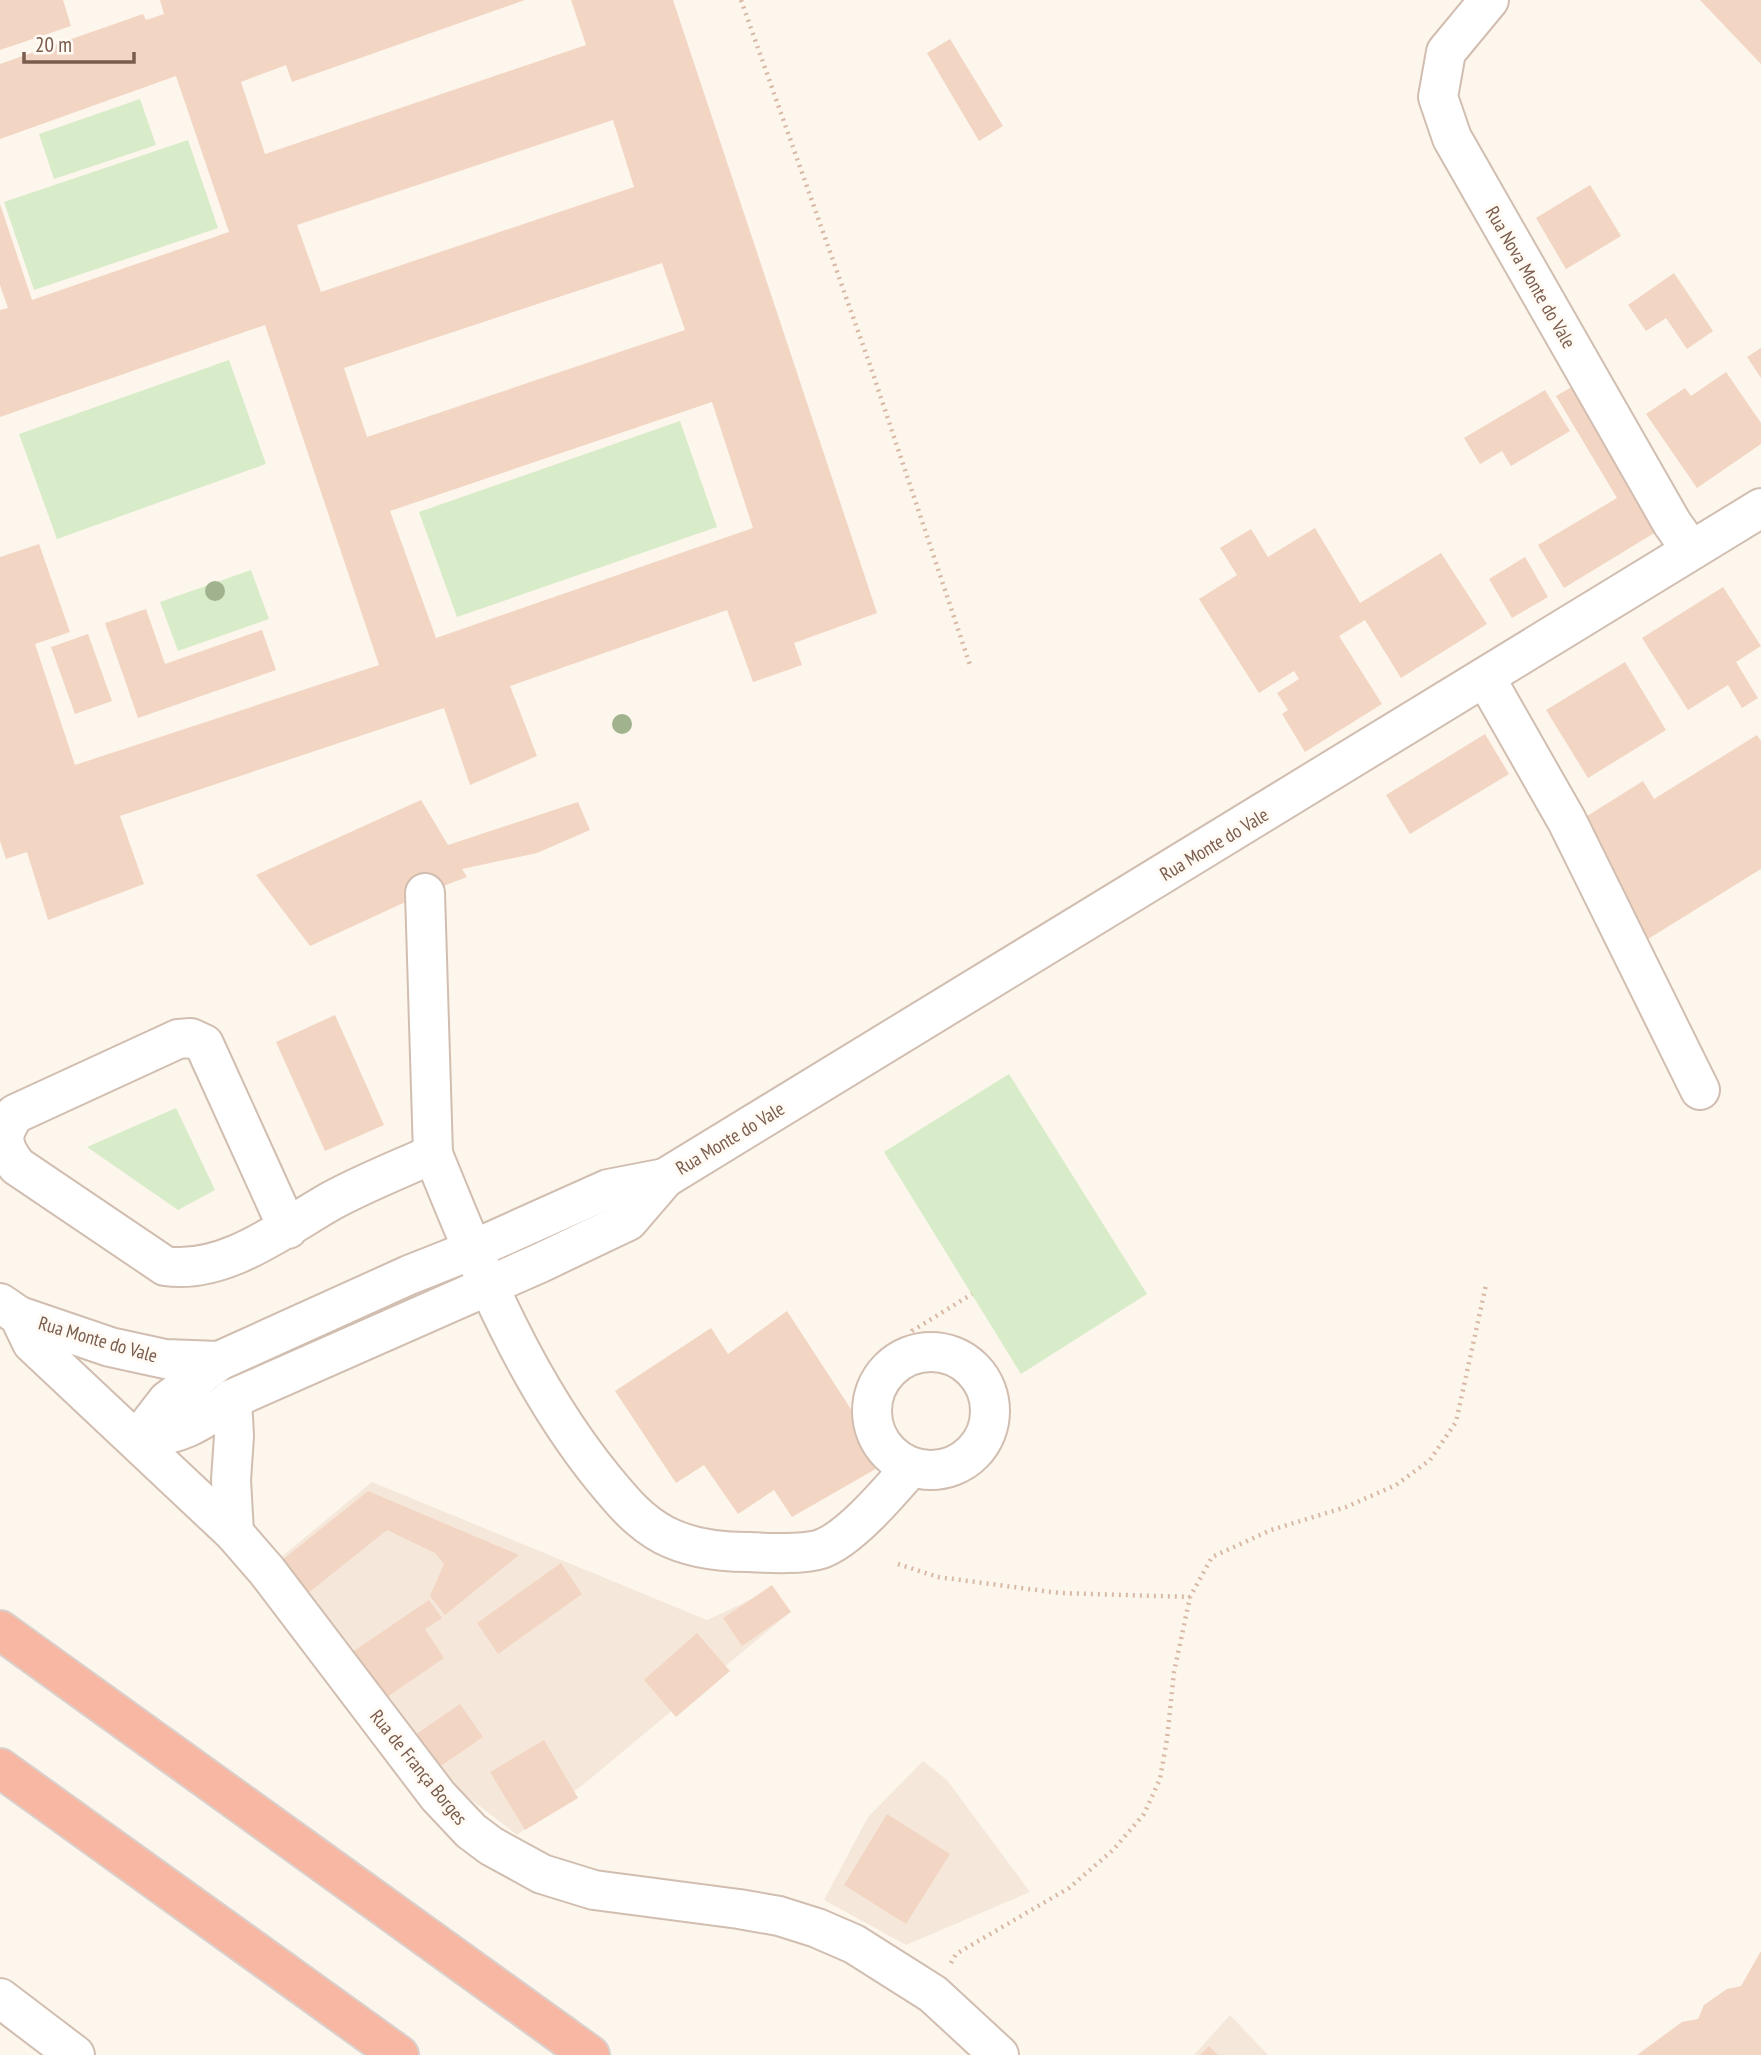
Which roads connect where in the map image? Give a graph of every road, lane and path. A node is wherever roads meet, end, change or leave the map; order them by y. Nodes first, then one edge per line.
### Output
1 (741, 0) edge
2 (1489, 0) edge
3 (1761, 508) edge
4 (1691, 550) junction
5 (971, 668) dead end
6 (1485, 677) junction
7 (425, 893) dead end
8 (1700, 1090) dead end
9 (433, 1154) junction
10 (665, 1178) junction
11 (288, 1229) junction
12 (472, 1250) junction
13 (1486, 1285) dead end
14 (488, 1286) junction
15 (972, 1294) dead end
16 (10, 1309) edge
17 (904, 1358) junction
18 (219, 1361) junction
19 (232, 1399) junction
20 (137, 1440) junction
21 (911, 1467) junction
22 (234, 1533) junction
23 (898, 1564) dead end
24 (1190, 1597) junction
25 (0, 1630) edge
26 (0, 1768) edge
27 (933, 1994) junction
28 (0, 1998) edge
29 (75, 2055) edge
30 (399, 2055) edge
31 (590, 2055) edge
32 (999, 2055) edge

1 - 5 path
2 - 4 street, Rua Nova Monte do Vale
3 - 4 street, Rua Monte do Vale
4 - 6 street, Rua Monte do Vale
6 - 8 street
6 - 10 street, Rua Monte do Vale
7 - 9 street
9 - 11 street
9 - 12 street
10 - 12 street, Rua Monte do Vale
10 - 14 street, Rua Monte do Vale
11 - 11 street
12 - 14 street
12 - 18 street, Rua Monte do Vale
13 - 24 path
14 - 19 street, Rua Monte do Vale
14 - 21 street
15 - 17 path
16 - 18 street, Rua Monte do Vale
16 - 20 street, Rua de França Borges
17 - 21 street
17 - 21 street
18 - 20 street, Rua Monte do Vale
19 - 20 street, Rua Monte do Vale
19 - 22 street
20 - 22 street, Rua de França Borges
22 - 27 street, Rua de França Borges
23 - 24 path
24 - 27 path
25 - 31 highway
26 - 30 highway
27 - 32 street, Rua de França Borges
28 - 29 street

